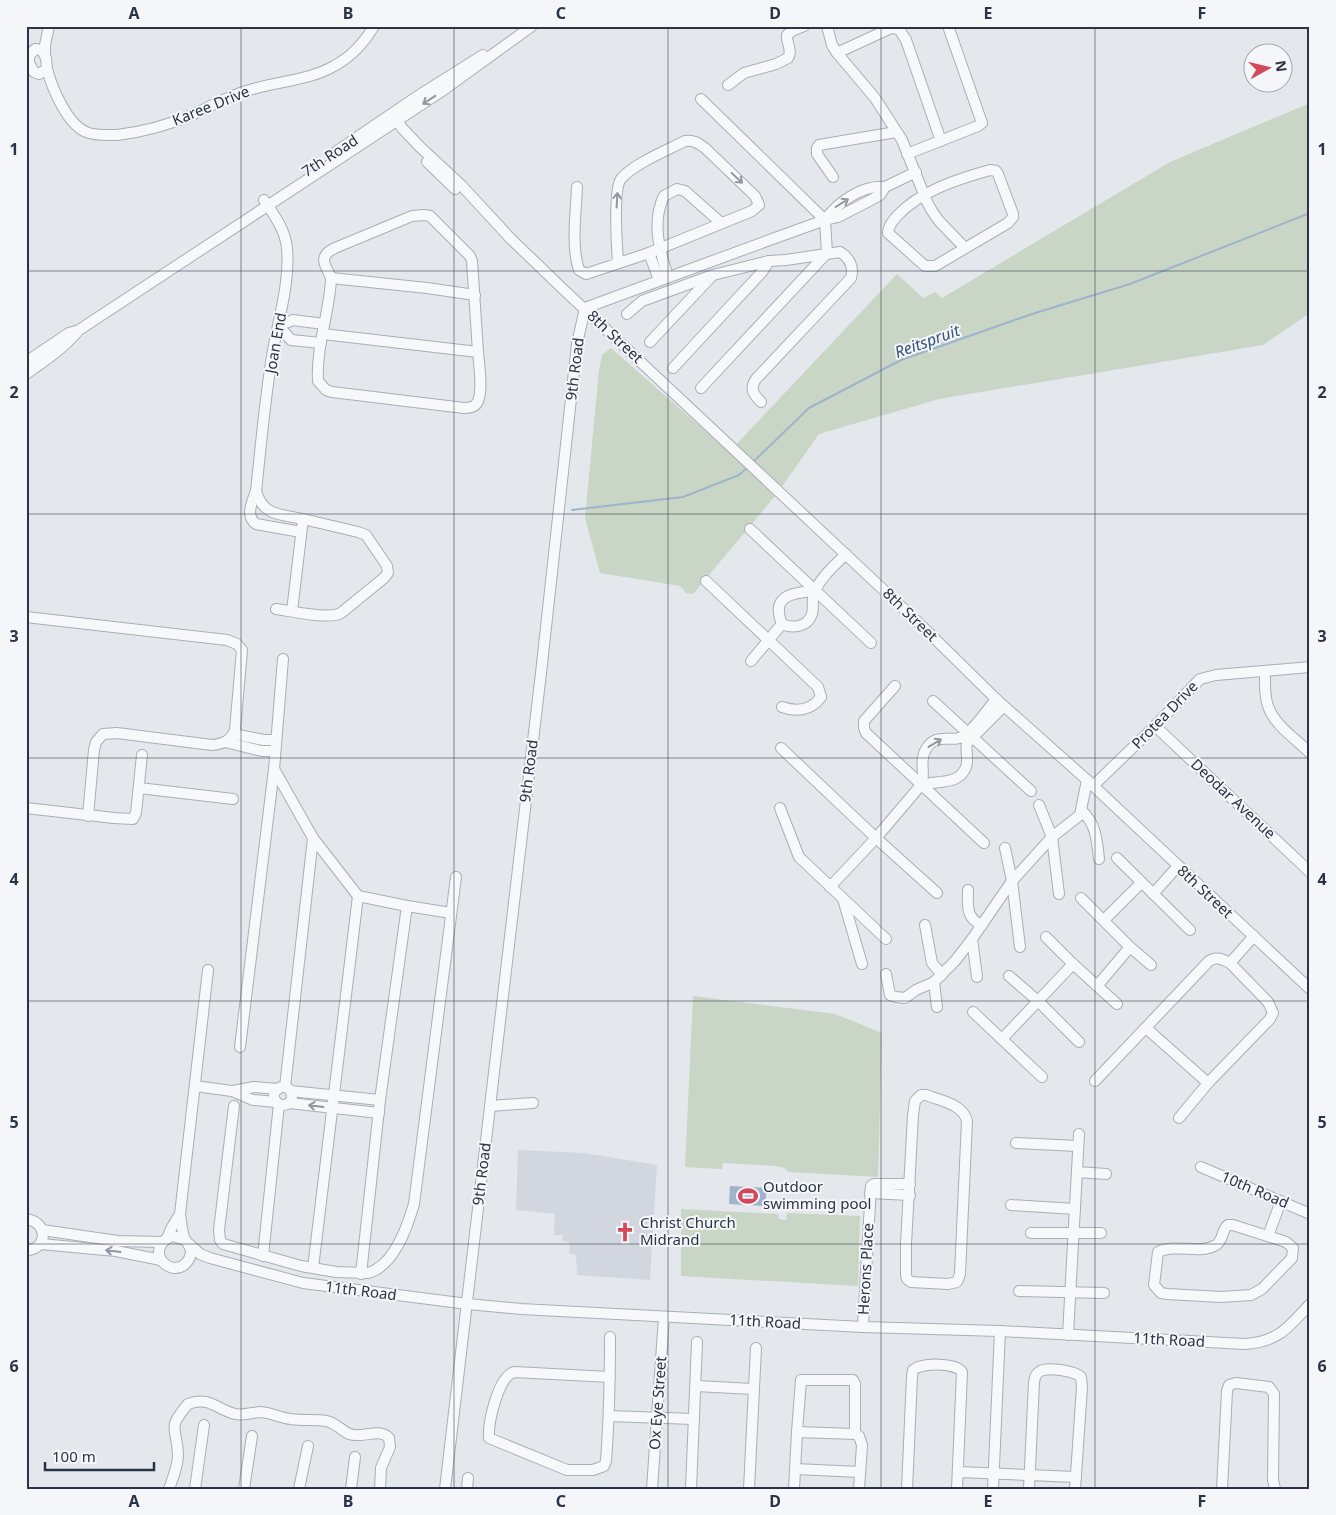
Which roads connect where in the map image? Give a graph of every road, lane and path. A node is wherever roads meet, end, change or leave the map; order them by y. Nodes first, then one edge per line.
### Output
1 (374, 26) edge
2 (532, 26) edge
3 (804, 26) edge
4 (827, 26) edge
5 (948, 26) edge
6 (48, 29) edge
7 (35, 52) edge
8 (837, 53) junction
9 (36, 71) edge
10 (728, 85) dead end
11 (701, 99) dead end
12 (391, 120) junction
13 (896, 132) junction
14 (941, 141) junction
15 (907, 154) junction
16 (916, 172) junction
17 (833, 176) dead end
18 (577, 187) dead end
19 (924, 195) junction
20 (265, 202) junction
21 (825, 220) junction
22 (720, 222) junction
23 (659, 248) junction
24 (965, 248) junction
25 (649, 253) junction
26 (827, 253) junction
27 (769, 261) junction
28 (618, 263) junction
29 (713, 275) junction
30 (331, 278) junction
31 (664, 279) junction
32 (475, 296) junction
33 (585, 308) junction
34 (627, 314) dead end
35 (279, 326) junction
36 (79, 330) junction
37 (322, 334) junction
38 (650, 342) dead end
39 (478, 352) junction
40 (26, 362) edge
41 (673, 368) dead end
42 (26, 374) edge
43 (701, 388) dead end
44 (761, 402) dead end
45 (256, 491) junction
46 (268, 510) junction
47 (303, 519) junction
48 (265, 526) junction
49 (750, 528) dead end
50 (301, 532) junction
51 (846, 554) junction
52 (706, 580) dead end
53 (814, 591) junction
54 (276, 609) dead end
55 (292, 611) junction
56 (26, 617) edge
57 (782, 624) junction
58 (768, 641) junction
59 (871, 643) dead end
60 (284, 659) dead end
61 (751, 661) dead end
62 (1310, 668) edge
63 (1265, 671) junction
64 (895, 686) dead end
65 (933, 701) dead end
66 (1000, 703) junction
67 (782, 707) dead end
68 (1155, 726) junction
69 (233, 734) junction
70 (970, 736) junction
71 (276, 740) junction
72 (225, 742) junction
73 (781, 748) dead end
74 (275, 751) junction
75 (1310, 752) edge
76 (142, 755) dead end
77 (274, 769) junction
78 (1090, 783) junction
79 (921, 785) junction
80 (139, 788) junction
81 (1030, 791) dead end
82 (233, 799) dead end
83 (1039, 805) dead end
84 (26, 808) edge
85 (780, 808) dead end
86 (1082, 810) junction
87 (88, 816) junction
88 (1052, 837) junction
89 (313, 838) junction
90 (876, 838) junction
91 (984, 843) dead end
92 (1005, 848) dead end
93 (1117, 858) dead end
94 (1099, 859) dead end
95 (1178, 866) junction
96 (1310, 872) edge
97 (456, 877) dead end
98 (1012, 881) junction
99 (1140, 883) junction
100 (830, 886) junction
101 (968, 890) dead end
102 (937, 893) dead end
103 (1059, 894) dead end
104 (1153, 894) junction
105 (358, 896) junction
106 (843, 898) junction
107 (1081, 898) dead end
108 (408, 906) junction
109 (451, 913) junction
110 (1104, 920) junction
111 (982, 924) junction
112 (925, 925) dead end
113 (1190, 930) dead end
114 (1254, 936) junction
115 (1046, 937) dead end
116 (886, 939) dead end
117 (972, 939) junction
118 (1020, 946) dead end
119 (1130, 947) junction
120 (1230, 963) junction
121 (862, 964) dead end
122 (1072, 964) junction
123 (1151, 965) dead end
124 (208, 970) dead end
125 (886, 974) dead end
126 (942, 975) junction
127 (1009, 976) dead end
128 (977, 977) dead end
129 (934, 982) junction
130 (1097, 986) junction
131 (1310, 989) edge
132 (1038, 1002) junction
133 (1117, 1004) dead end
134 (937, 1007) dead end
135 (973, 1012) dead end
136 (1146, 1028) junction
137 (1002, 1039) junction
138 (1079, 1042) dead end
139 (240, 1047) dead end
140 (1042, 1077) dead end
141 (1096, 1081) dead end
142 (1208, 1083) junction
143 (195, 1086) junction
144 (284, 1089) junction
145 (232, 1091) junction
146 (335, 1096) junction
147 (380, 1100) junction
148 (281, 1103) junction
149 (533, 1103) dead end
150 (234, 1106) dead end
151 (490, 1106) junction
152 (334, 1108) junction
153 (379, 1113) junction
154 (1179, 1118) dead end
155 (1079, 1134) dead end
156 (1016, 1143) dead end
157 (1078, 1146) junction
158 (1201, 1167) dead end
159 (1077, 1172) junction
160 (1106, 1174) dead end
161 (910, 1190) junction
162 (1281, 1201) junction
163 (1011, 1205) dead end
164 (1075, 1209) junction
165 (180, 1214) junction
166 (1310, 1214) edge
167 (26, 1219) edge
168 (42, 1230) junction
169 (1031, 1233) dead end
170 (1074, 1233) junction
171 (1101, 1233) dead end
172 (1268, 1236) junction
173 (165, 1240) junction
174 (187, 1242) junction
175 (41, 1244) junction
176 (26, 1250) edge
177 (263, 1256) junction
178 (210, 1258) junction
179 (161, 1260) junction
180 (186, 1264) junction
181 (314, 1268) junction
182 (361, 1274) junction
183 (1019, 1291) dead end
184 (1071, 1292) junction
185 (1104, 1293) dead end
186 (468, 1304) junction
187 (1310, 1304) edge
188 (664, 1316) junction
189 (862, 1327) junction
190 (1000, 1331) junction
191 (1068, 1335) junction
192 (610, 1337) dead end
193 (697, 1342) dead end
194 (756, 1348) dead end
195 (610, 1377) junction
196 (696, 1386) junction
197 (753, 1389) junction
198 (609, 1416) junction
199 (657, 1417) junction
200 (694, 1419) junction
201 (204, 1425) dead end
202 (797, 1432) junction
203 (855, 1434) junction
204 (252, 1436) dead end
205 (308, 1446) dead end
206 (356, 1457) dead end
207 (796, 1469) junction
208 (860, 1472) junction
209 (958, 1472) junction
210 (994, 1473) junction
211 (1030, 1474) junction
212 (1076, 1477) junction
213 (169, 1489) edge
214 (195, 1489) edge
215 (244, 1489) edge
216 (299, 1489) edge
217 (350, 1489) edge
218 (380, 1489) edge
219 (445, 1489) edge
220 (652, 1489) edge
221 (691, 1489) edge
222 (749, 1489) edge
223 (794, 1489) edge
224 (859, 1489) edge
225 (907, 1489) edge
226 (957, 1489) edge
227 (993, 1489) edge
228 (1030, 1489) edge
229 (1075, 1489) edge
230 (1222, 1489) edge
231 (1275, 1489) edge

1 - 9 street, Karee Drive
2 - 12 street, 7th Road
3 - 10 street
4 - 8 street
5 - 14 street
6 - 7 street
7 - 9 street
7 - 9 street
8 - 13 street
8 - 14 street
11 - 21 street
12 - 20 street, 7th Road
12 - 33 street, 8th Street
13 - 15 street
13 - 17 street
14 - 15 street
15 - 16 street
16 - 19 street
16 - 21 street
18 - 28 street
19 - 24 street
19 - 24 street
19 - 24 street
20 - 35 street, Joan End
20 - 36 street, 7th Road
21 - 26 street
21 - 31 street
22 - 23 street
22 - 23 street
28 -> 22 street
23 - 25 street
23 - 31 street
25 - 28 street
25 - 31 street
26 - 27 street
26 - 43 street
26 - 44 street
27 - 29 street
27 - 41 street
29 - 34 street
29 - 38 street
30 - 32 street
30 - 32 street
30 - 37 street
31 - 33 street
32 - 39 street
33 - 51 street, 8th Street
33 - 151 street, 9th Road
35 - 37 street
35 - 37 street
35 - 45 street, Joan End
36 - 40 street, 7th Road
36 - 42 street, 7th Road
37 - 39 street
37 - 39 street
45 - 46 street
45 - 48 street, Joan End
46 - 47 street
46 - 48 street
47 - 50 street
47 - 55 street
48 - 50 street
49 - 53 street
50 - 55 street
51 - 53 street
51 - 66 street, 8th Street
52 - 58 street
53 - 57 street
53 - 57 street
53 - 59 street
54 - 55 street
56 - 69 street
57 - 58 street
58 - 61 street
58 - 67 street
60 - 71 street
62 - 63 street, Protea Drive
63 - 68 street, Protea Drive
63 - 75 street
64 - 79 street
65 - 70 street
66 - 70 street
66 - 78 street, 8th Street
68 - 78 street, Protea Drive
68 - 96 street, Deodar Avenue
69 - 71 street
69 - 72 street
70 - 79 street
79 -> 70 street
70 - 81 street
71 - 74 street
72 - 74 street
72 - 87 street
73 - 90 street
74 - 77 street
76 - 80 street
77 - 89 street
77 - 139 street
78 - 86 street
78 - 95 street, 8th Street
79 - 90 street
79 - 91 street
80 - 82 street
80 - 87 street
83 - 88 street
84 - 87 street
85 - 100 street
86 - 88 street
86 - 94 street
88 - 98 street
88 - 103 street
89 - 105 street
89 - 144 street
90 - 100 street
90 - 102 street
92 - 98 street
93 - 99 street
95 - 104 street
95 - 114 street, 8th Street
97 - 109 street
98 - 111 street
98 - 118 street
99 - 104 street
99 - 110 street
100 - 106 street
101 - 111 street
104 - 113 street
105 - 108 street
105 - 146 street
106 - 116 street
106 - 121 street
107 - 110 street
108 - 109 street
108 - 147 street
109 - 182 street
110 - 119 street
111 - 117 street
112 - 126 street
114 - 120 street
114 - 131 street, 8th Street
115 - 122 street
117 - 126 street
117 - 128 street
119 - 123 street
119 - 130 street
120 - 136 street
120 - 142 street
122 - 130 street
122 - 132 street
124 - 143 street
125 - 129 street
126 - 129 street
127 - 132 street
129 - 134 street
130 - 133 street
132 - 137 street
132 - 138 street
135 - 137 street
136 - 141 street
136 - 142 street
137 - 140 street
142 - 154 street
143 - 145 street
143 - 165 street
144 - 145 street
144 - 146 street
144 - 148 street
144 - 148 street
145 - 148 street
146 - 147 street
146 - 152 street
147 - 153 street
152 -> 148 street
148 - 177 street
149 - 151 street
150 - 177 street
151 - 186 street, 9th Road
152 - 153 street
152 - 181 street
153 - 182 street
155 - 157 street
156 - 157 street
157 - 159 street
158 - 162 street, 10th Road
159 - 160 street
159 - 164 street
161 - 161 street
161 - 189 street, Herons Place
162 - 166 street, 10th Road
162 - 172 street
163 - 164 street
164 - 170 street
165 - 173 street
165 - 174 street
167 - 168 street
168 - 173 street
168 - 175 street
169 - 170 street
170 - 171 street
170 - 184 street
172 - 172 street
173 - 174 street
173 - 179 street
174 - 178 street, 11th Road
174 - 180 street
175 - 176 street
179 -> 175 street
177 - 181 street
178 - 180 street, 11th Road
178 - 186 street, 11th Road
179 - 180 street
181 - 182 street
183 - 184 street
184 - 185 street
184 - 191 street
186 - 188 street, 11th Road
186 - 219 street, 9th Road
187 - 191 street, 11th Road
188 - 189 street, 11th Road
188 - 199 street, Ox Eye Street
189 - 190 street, 11th Road
190 - 191 street, 11th Road
190 - 210 street
192 - 195 street
193 - 196 street
194 - 197 street
195 - 198 street
195 - 198 street
196 - 197 street
196 - 200 street
197 - 222 street
198 - 199 street
199 - 200 street
199 - 220 street, Ox Eye Street
200 - 221 street
201 - 214 street
202 - 203 street
202 - 203 street
202 - 207 street
203 - 208 street
204 - 215 street
205 - 216 street
206 - 217 street
207 - 208 street
207 - 223 street
208 - 224 street
209 - 210 street
209 - 225 street
209 - 226 street
210 - 211 street
210 - 227 street
211 - 212 street
211 - 212 street
211 - 228 street
212 - 229 street
213 - 218 street
230 - 231 street

